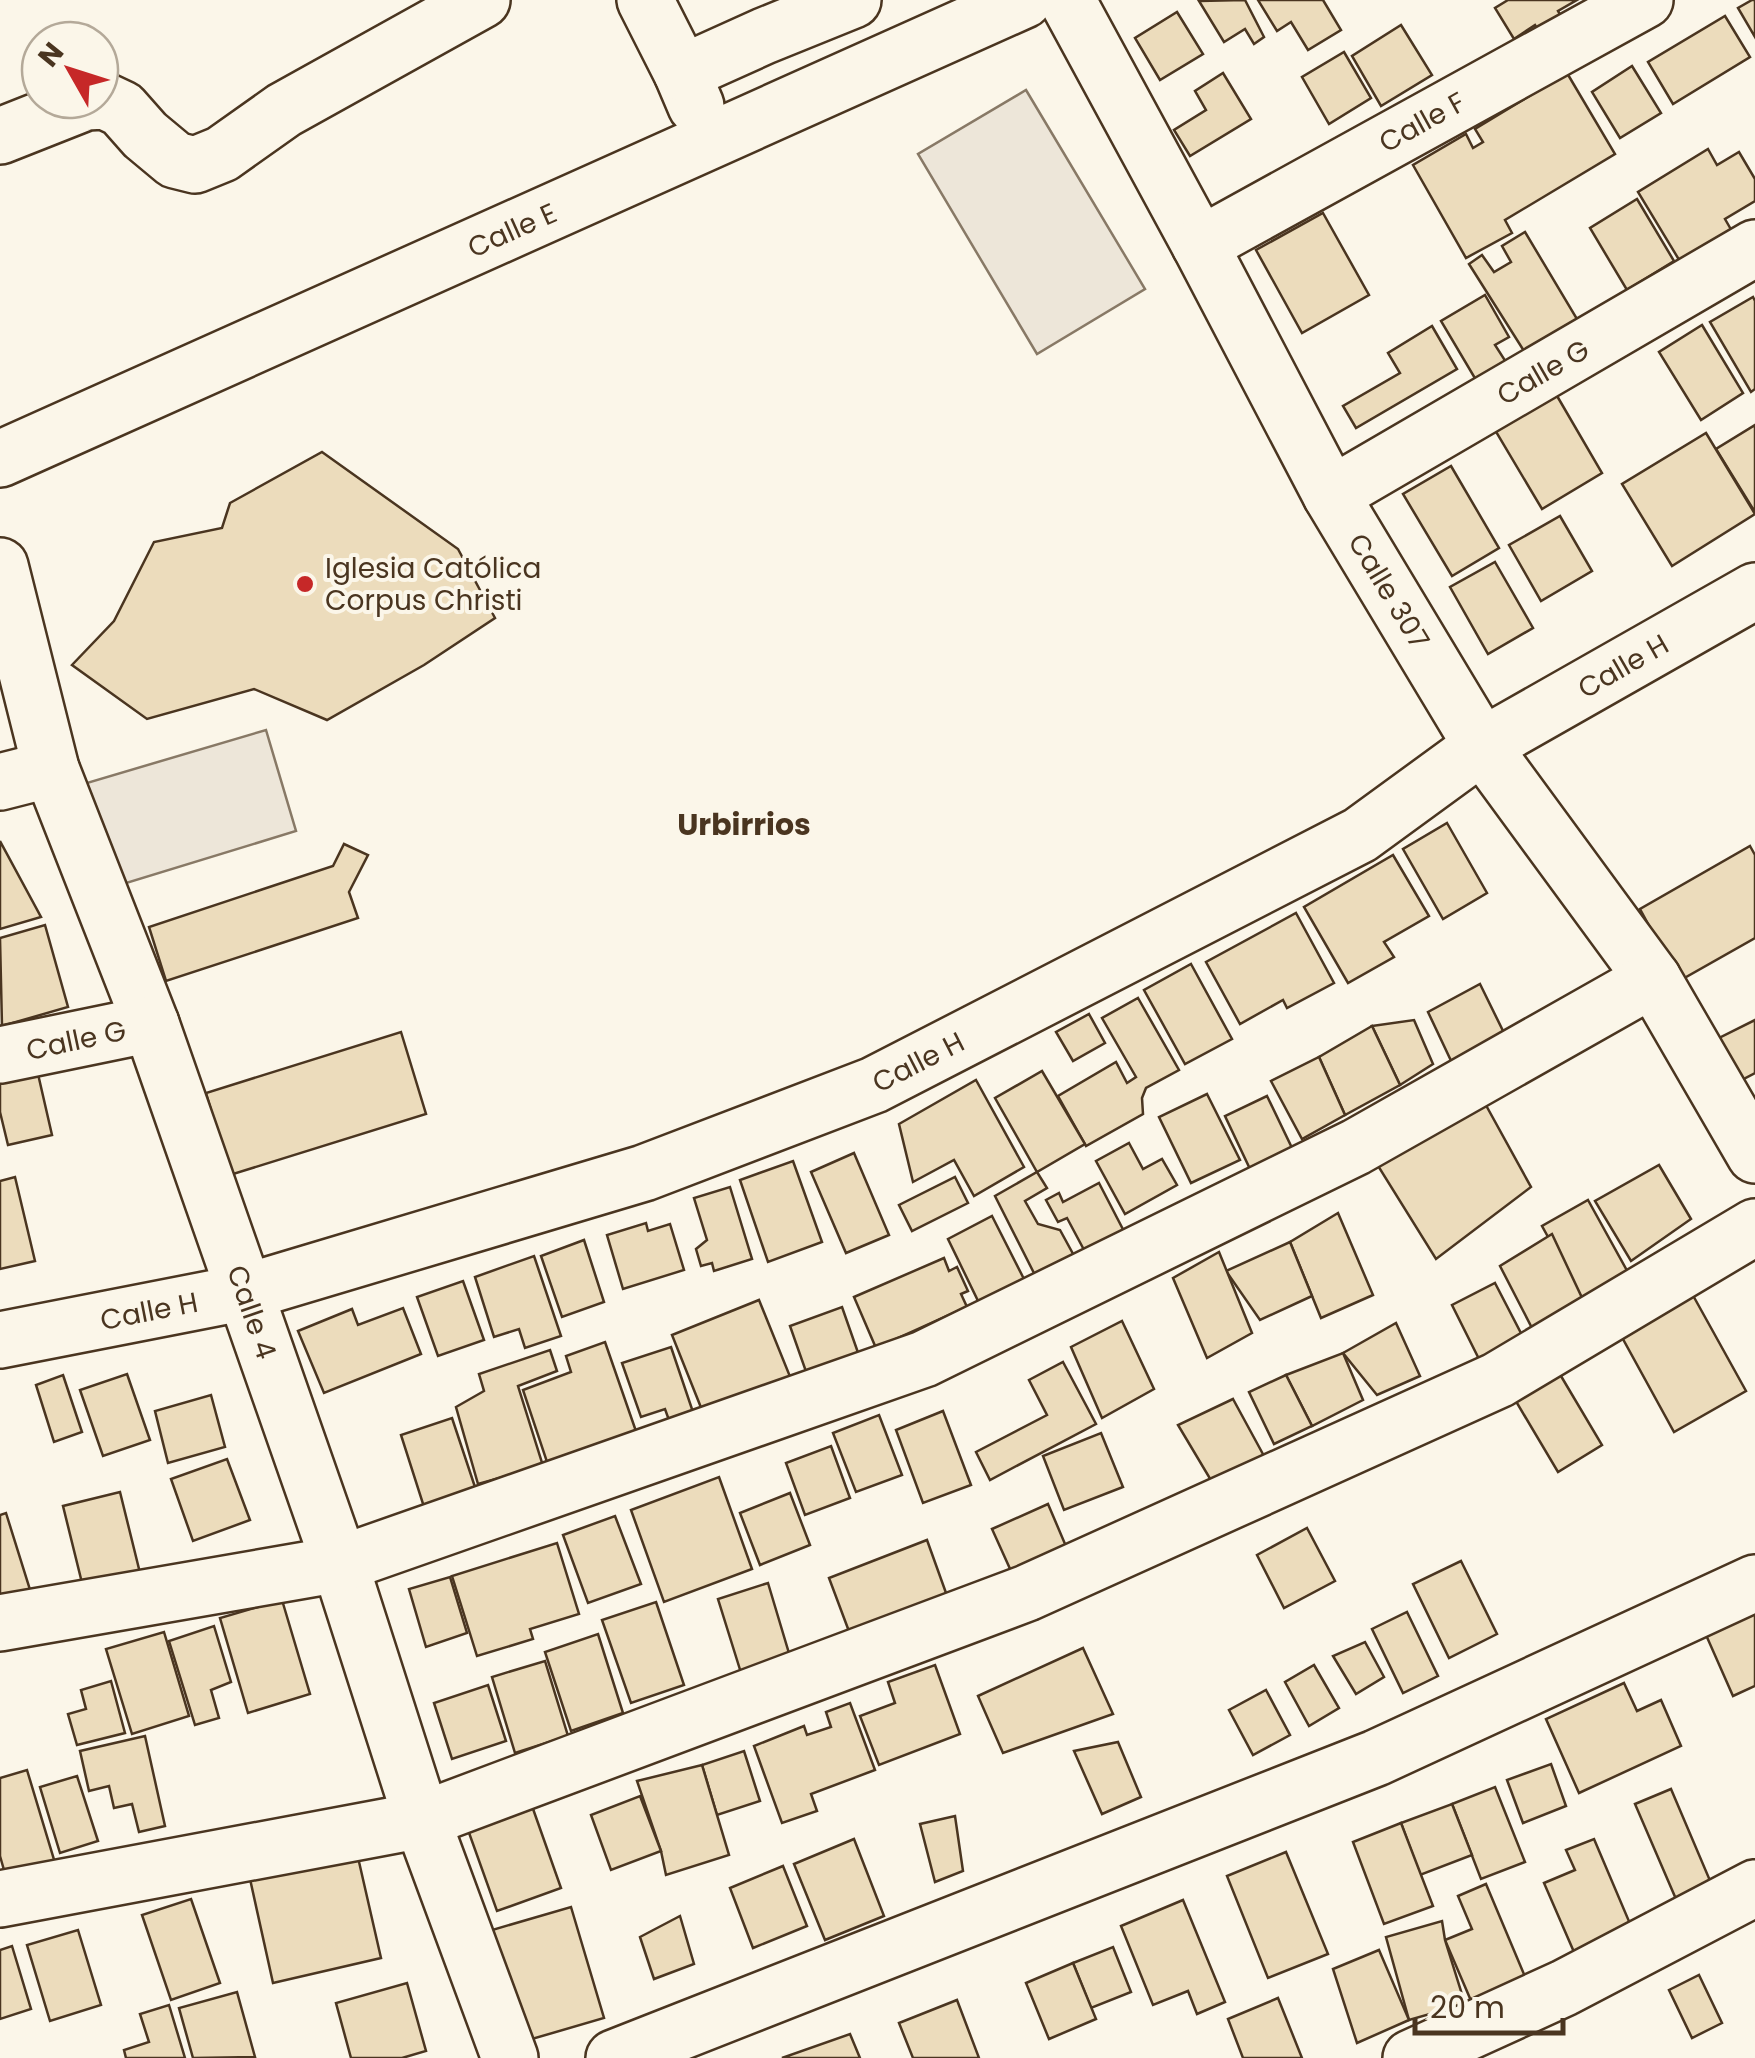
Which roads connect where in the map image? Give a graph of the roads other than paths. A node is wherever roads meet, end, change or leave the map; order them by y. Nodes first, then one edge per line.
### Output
1 (482, 0) edge
2 (645, 0) edge
3 (853, 0) edge
4 (1024, 0) edge
5 (1067, 0) edge
6 (1645, 0) edge
7 (682, 73) junction
8 (0, 136) edge
9 (710, 142) junction
10 (1200, 244) junction
11 (1755, 248) edge
12 (0, 459) edge
13 (1331, 495) junction
14 (0, 566) edge
15 (1755, 590) edge
16 (1482, 746) junction
17 (26, 776) edge
18 (1653, 979) junction
19 (151, 1024) junction
20 (0, 1056) edge
21 (1755, 1155) edge
22 (1755, 1227) edge
23 (246, 1292) junction
24 (0, 1340) edge
25 (340, 1564) junction
26 (1755, 1584) edge
27 (0, 1623) edge
28 (422, 1820) junction
29 (1755, 1888) edge
30 (0, 1898) edge
31 (510, 2058) edge
32 (614, 2058) edge
33 (1411, 2058) edge

1 - 8 street
2 - 7 street
3 - 7 street
4 - 9 street, Calle E
5 - 10 street, Calle 307
6 - 10 street, Calle F
7 - 9 street
9 - 12 street, Calle E
10 - 13 street, Calle 307
11 - 13 street, Calle G
13 - 16 street, Calle 307
14 - 17 street, Calle 4
15 - 16 street, Calle H
16 - 18 street, Calle 307
16 - 23 street, Calle H
17 - 19 street, Calle 4
18 - 21 street, Calle 307
18 - 25 street
19 - 20 street, Calle G
19 - 23 street, Calle 4
22 - 28 street
23 - 24 street, Calle H
23 - 25 street, Calle 4
25 - 27 street
25 - 28 street, Calle 4
26 - 32 street
28 - 30 street
28 - 31 street, Calle 4
29 - 33 street

